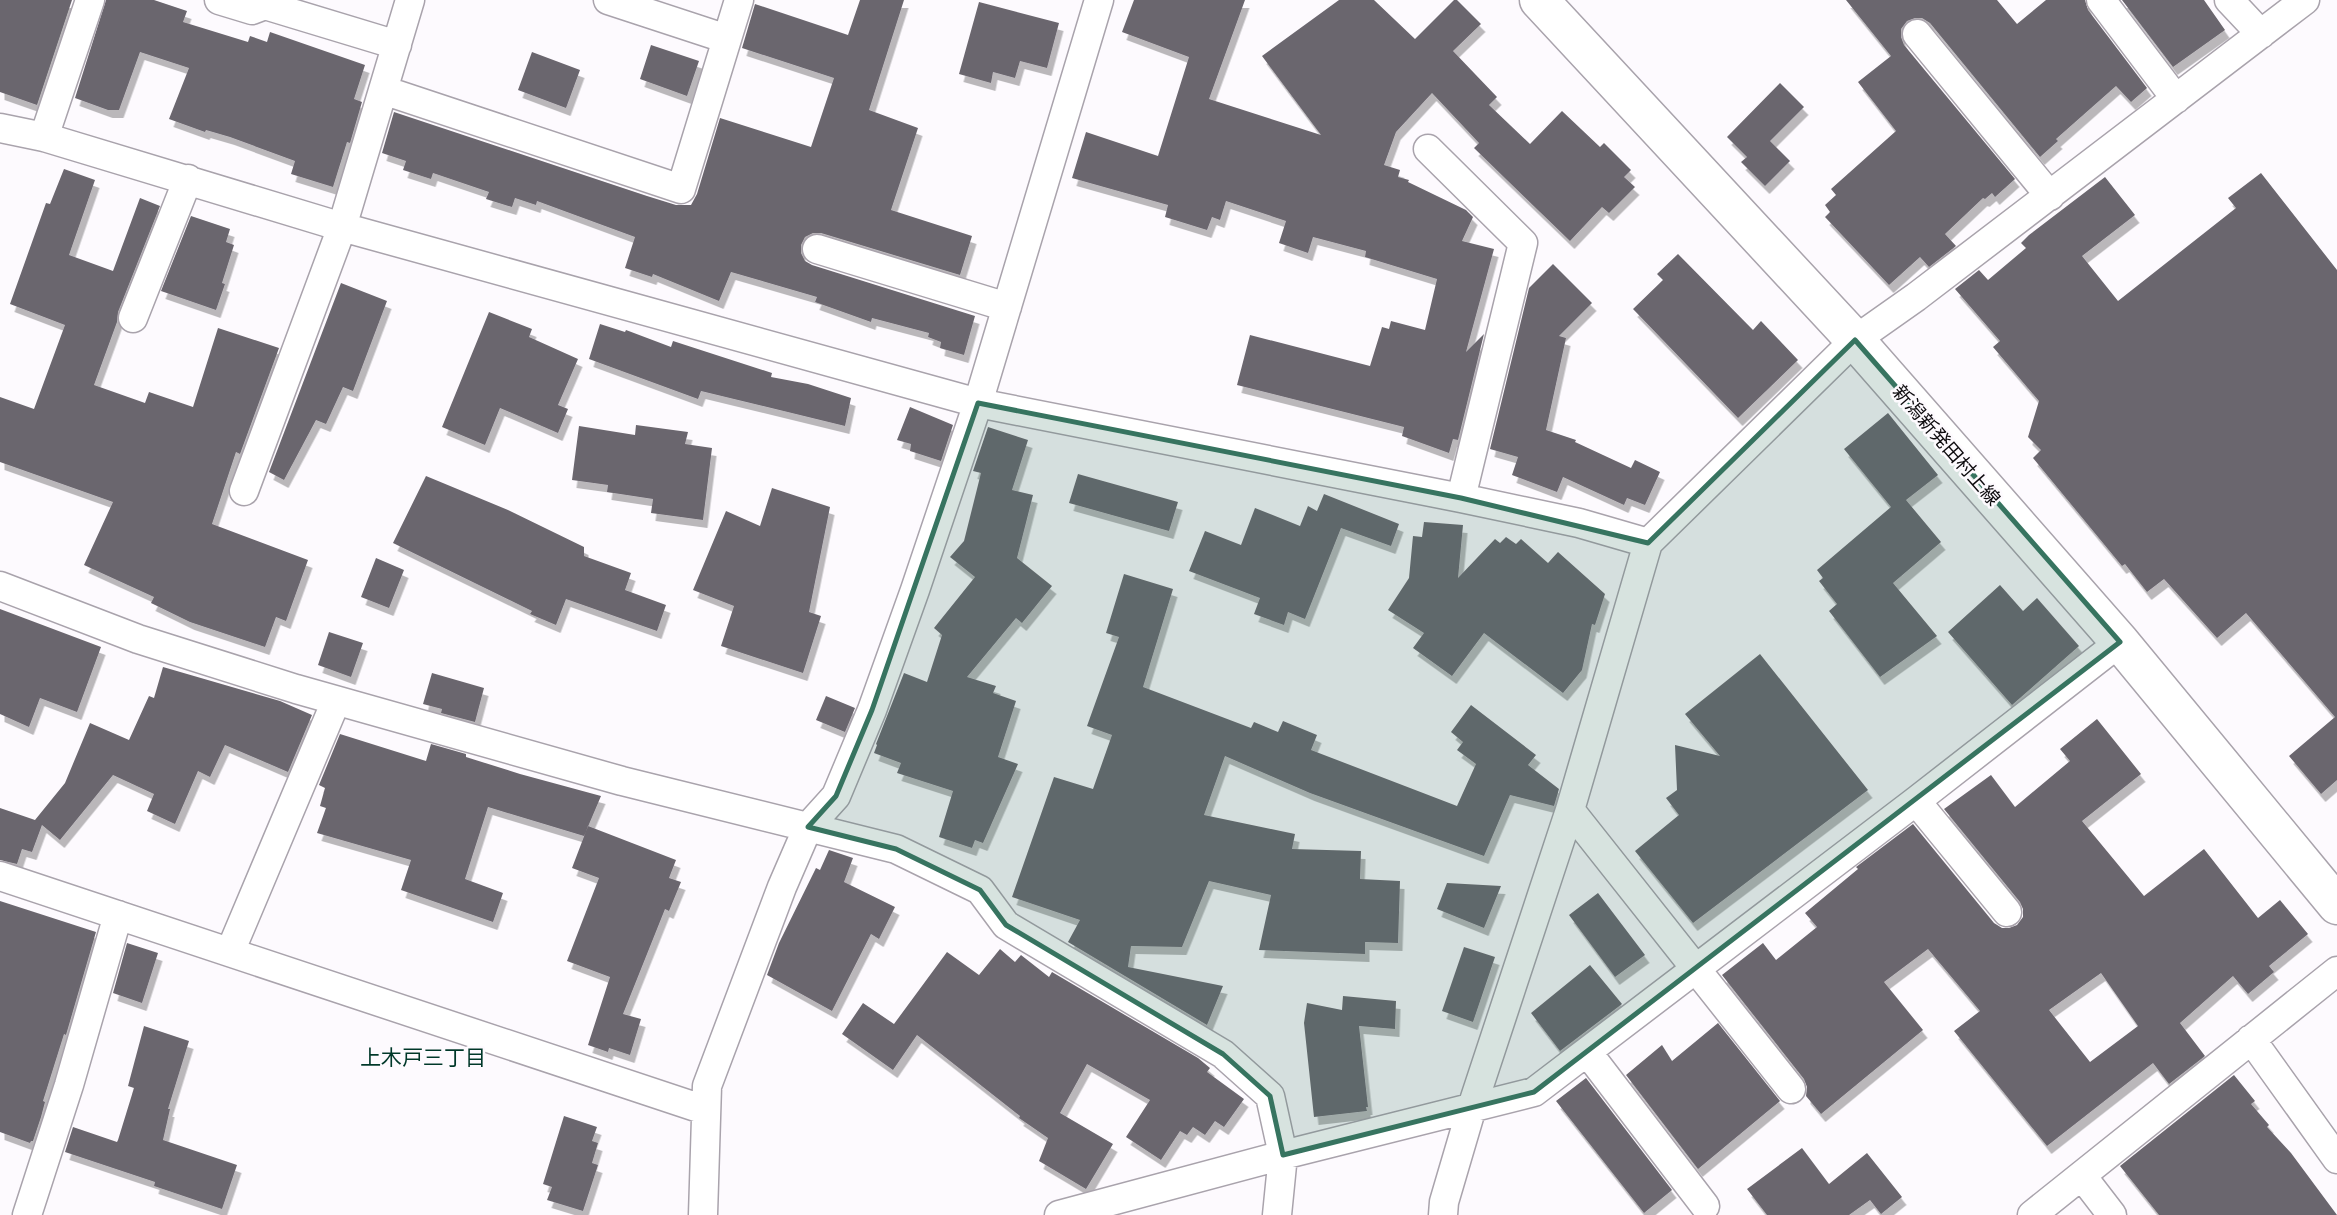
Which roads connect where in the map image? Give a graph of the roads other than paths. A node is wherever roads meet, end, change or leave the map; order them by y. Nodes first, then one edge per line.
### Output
1 (90, 0) edge
2 (219, 0) edge
3 (410, 0) edge
4 (608, 0) edge
5 (739, 0) edge
6 (1099, 0) edge
7 (1539, 0) edge
8 (2101, 0) edge
9 (2229, 0) edge
10 (2305, 0) edge
11 (1917, 34) dead end
12 (2260, 34) junction
13 (727, 39) junction
14 (397, 45) junction
15 (383, 90) junction
16 (2176, 99) junction
17 (0, 128) edge
18 (44, 137) junction
19 (1428, 149) dead end
20 (188, 179) junction
21 (2050, 196) junction
22 (342, 227) junction
23 (817, 249) dead end
24 (1007, 307) junction
25 (133, 318) dead end
26 (1855, 340) junction
27 (978, 403) junction
28 (244, 491) dead end
29 (1461, 498) junction
30 (1648, 542) junction
31 (0, 586) edge
32 (2120, 642) junction
33 (336, 701) junction
34 (1916, 801) junction
35 (1570, 810) junction
36 (808, 827) junction
37 (0, 876) edge
38 (2337, 905) edge
39 (2007, 912) dead end
40 (118, 915) junction
41 (230, 952) junction
42 (1697, 969) junction
43 (2337, 971) edge
44 (2251, 1039) junction
45 (1588, 1053) junction
46 (1791, 1089) dead end
47 (1472, 1107) junction
48 (705, 1110) junction
49 (1283, 1155) junction
50 (2337, 1159) edge
51 (2082, 1176) junction
52 (1710, 1212) edge
53 (27, 1215) edge
54 (703, 1215) edge
55 (1059, 1215) edge
56 (1277, 1215) edge
57 (1443, 1215) edge
58 (2032, 1215) edge
59 (2112, 1215) edge

1 - 18 street
2 - 14 street
3 - 14 street
4 - 13 street
5 - 13 street
6 - 24 street
7 - 26 main road, 新潟新発田村上線
8 - 16 street
9 - 12 street
10 - 12 street
11 - 21 street
12 - 16 street
13 - 15 street
14 - 15 street
15 - 22 street
16 - 21 street
17 - 18 street
18 - 20 street
19 - 29 street
20 - 22 street
20 - 25 street
21 - 26 street
22 - 27 street
22 - 28 street
23 - 24 street
24 - 27 street
26 - 30 street
26 - 32 main road, 新潟新発田村上線
27 - 29 street
27 - 36 street
29 - 30 street
30 - 35 street
31 - 33 street
32 - 34 street
32 - 38 main road, 新潟新発田村上線
33 - 36 street
33 - 41 street
34 - 39 street
34 - 42 street
35 - 42 street
35 - 47 street
36 - 48 street
36 - 49 street
37 - 40 street
40 - 41 street
40 - 53 street
41 - 48 street
42 - 45 street
42 - 46 street
43 - 44 street
44 - 50 street
44 - 51 street
45 - 47 street
45 - 52 street
47 - 49 street
47 - 57 street
48 - 54 street
49 - 55 street
49 - 56 street
51 - 58 street
51 - 59 street

